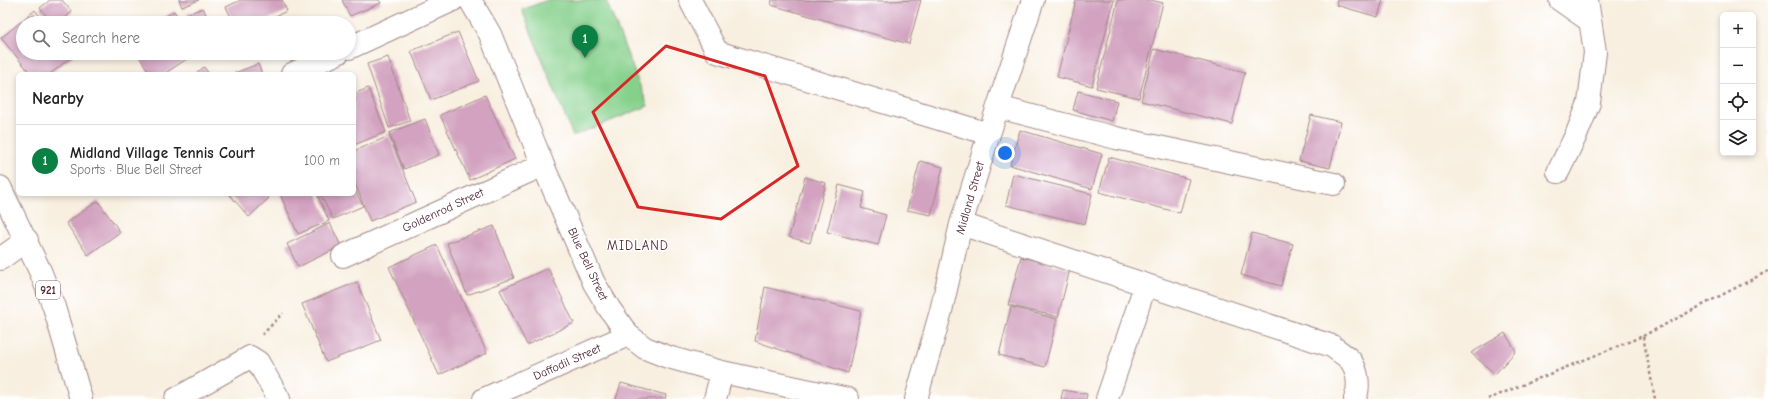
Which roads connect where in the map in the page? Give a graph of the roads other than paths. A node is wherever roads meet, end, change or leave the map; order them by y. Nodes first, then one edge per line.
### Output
1 (452, 0) edge
2 (470, 0) edge
3 (690, 0) edge
4 (1033, 0) edge
5 (1560, 0) edge
6 (1588, 10) edge
7 (356, 45) edge
8 (323, 60) edge
9 (296, 72) edge
10 (998, 107) junction
11 (989, 134) junction
12 (543, 165) junction
13 (1558, 172) dead end
14 (1334, 184) dead end
15 (0, 187) edge
16 (6, 213) edge
17 (962, 224) junction
18 (27, 240) junction
19 (343, 256) dead end
20 (0, 259) edge
21 (1145, 286) junction
22 (628, 335) junction
23 (722, 372) junction
24 (81, 399) edge
25 (176, 399) edge
26 (279, 399) edge
27 (484, 399) edge
28 (715, 399) edge
29 (848, 399) edge
30 (916, 399) edge
31 (1107, 399) edge
32 (1355, 399) edge

1 - 7 street
2 - 12 street, Blue Bell Street
3 - 11 street
4 - 10 street, Midland Street
5 - 6 street
6 - 13 street
8 - 9 street
10 - 11 street, Midland Street
10 - 14 street
11 - 17 street, Midland Street
12 - 19 street, Goldenrod Street
12 - 22 street, Blue Bell Street
15 - 16 street, 921
16 - 18 street, 921
17 - 21 street
17 - 30 street, Midland Street
18 - 20 street
18 - 24 street, 921
21 - 31 street
21 - 32 street
22 - 23 street, Blue Bell Street
22 - 27 street, Daffodil Street
23 - 28 street
23 - 29 street, Blue Bell Street
25 - 26 street

